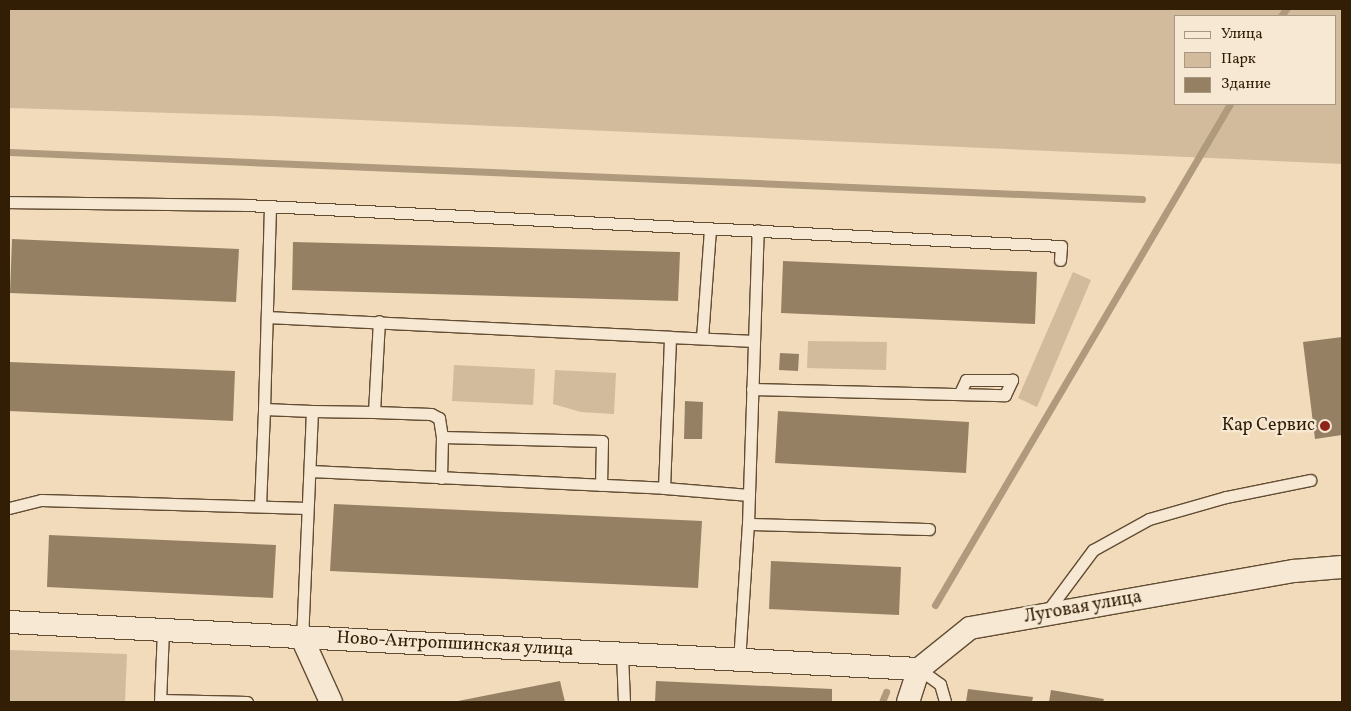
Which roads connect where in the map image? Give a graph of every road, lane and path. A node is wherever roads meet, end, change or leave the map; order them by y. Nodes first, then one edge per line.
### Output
1 (9, 202) edge
2 (270, 207) junction
3 (710, 230) junction
4 (758, 230) junction
5 (1060, 260) dead end
6 (267, 317) junction
7 (379, 321) junction
8 (670, 337) junction
9 (702, 338) junction
10 (754, 341) junction
11 (752, 389) junction
12 (960, 393) dead end
13 (264, 409) junction
14 (312, 410) junction
15 (374, 412) junction
16 (442, 437) junction
17 (310, 472) junction
18 (442, 478) junction
19 (1310, 480) dead end
20 (601, 485) junction
21 (664, 488) junction
22 (749, 495) junction
23 (260, 506) junction
24 (9, 508) edge
25 (307, 508) junction
26 (748, 524) junction
27 (929, 529) dead end
28 (1342, 567) edge
29 (1046, 613) junction
30 (9, 622) edge
31 (163, 631) junction
32 (302, 638) junction
33 (622, 654) junction
34 (740, 662) junction
35 (910, 667) junction
36 (160, 701) edge
37 (247, 702) edge
38 (331, 702) edge
39 (624, 702) edge
40 (908, 702) edge
41 (945, 702) edge

1 - 2 lane
2 - 3 lane
2 - 6 lane
3 - 4 lane
3 - 9 lane
4 - 5 lane
4 - 10 lane
6 - 7 lane
6 - 13 lane
7 - 8 lane
7 - 15 lane
8 - 9 lane
8 - 21 lane
9 - 10 lane
10 - 11 lane
11 - 12 lane
11 - 22 lane
13 - 14 lane
13 - 23 lane
14 - 15 lane
14 - 17 lane
15 - 16 lane
16 - 18 lane
16 - 20 lane
17 - 18 lane
17 - 25 lane
18 - 20 lane
19 - 29 lane
20 - 21 lane
21 - 22 lane
22 - 26 lane
23 - 24 lane
23 - 25 lane
25 - 32 lane
26 - 27 lane
26 - 34 lane
28 - 29 street, Луговая улица
29 - 35 street, Луговая улица
30 - 31 street, Ново-Антропшинская улица
31 - 32 street, Ново-Антропшинская улица
31 - 36 lane
32 - 33 street, Ново-Антропшинская улица
32 - 38 street
33 - 34 street, Ново-Антропшинская улица
33 - 39 lane
34 - 35 street, Ново-Антропшинская улица
35 - 40 street
35 - 41 lane
36 - 37 lane

